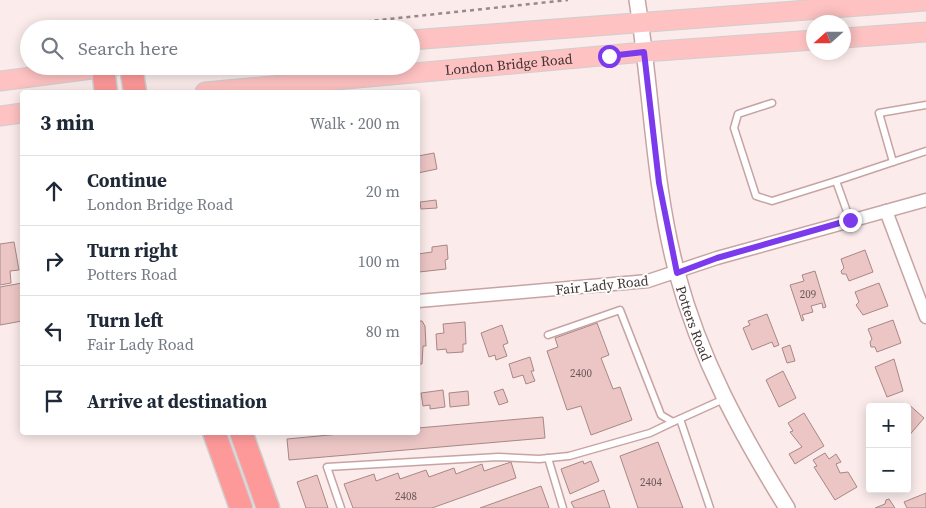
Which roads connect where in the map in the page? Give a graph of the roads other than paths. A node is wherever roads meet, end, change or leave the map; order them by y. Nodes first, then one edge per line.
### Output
1 (637, 0) edge
2 (926, 1) edge
3 (641, 22) junction
4 (926, 32) edge
5 (851, 37) edge
6 (420, 39) edge
7 (806, 41) edge
8 (644, 52) junction
9 (420, 72) edge
10 (47, 75) edge
11 (57, 75) edge
12 (108, 75) edge
13 (132, 75) edge
14 (392, 75) edge
15 (0, 81) edge
16 (106, 90) edge
17 (135, 90) edge
18 (227, 90) edge
19 (0, 94) edge
20 (772, 103) dead end
21 (926, 105) edge
22 (20, 113) edge
23 (0, 116) edge
24 (926, 151) edge
25 (893, 162) junction
26 (836, 181) junction
27 (926, 200) edge
28 (886, 211) junction
29 (850, 220) junction
30 (677, 273) junction
31 (420, 302) edge
32 (926, 317) edge
33 (548, 335) dead end
34 (724, 399) junction
35 (676, 420) junction
36 (215, 435) edge
37 (242, 435) edge
38 (548, 458) junction
39 (241, 508) edge
40 (268, 508) edge
41 (341, 508) edge
42 (563, 508) edge
43 (710, 508) edge
44 (787, 508) edge

1 - 3 street, Potters Road
2 - 3 main road
3 - 6 main road
3 - 8 street, Potters Road
4 - 5 main road
7 - 8 main road, London Bridge Road
8 - 9 main road, London Bridge Road
8 - 30 street, Potters Road
10 - 15 main road
11 - 19 main road
12 - 16 highway
13 - 17 highway
14 - 18 main road, London Bridge Road
20 - 26 lane
21 - 25 lane
22 - 23 main road
24 - 25 lane
25 - 26 lane
26 - 29 lane
27 - 28 street, Fair Lady Road
28 - 29 street, Fair Lady Road
28 - 32 street
29 - 30 street, Fair Lady Road
30 - 31 street, Fair Lady Road
30 - 34 street, Potters Road
33 - 35 lane
34 - 35 lane
34 - 44 street, Potters Road
35 - 38 lane
35 - 43 lane
36 - 39 highway
37 - 40 highway
38 - 41 lane
38 - 42 lane

